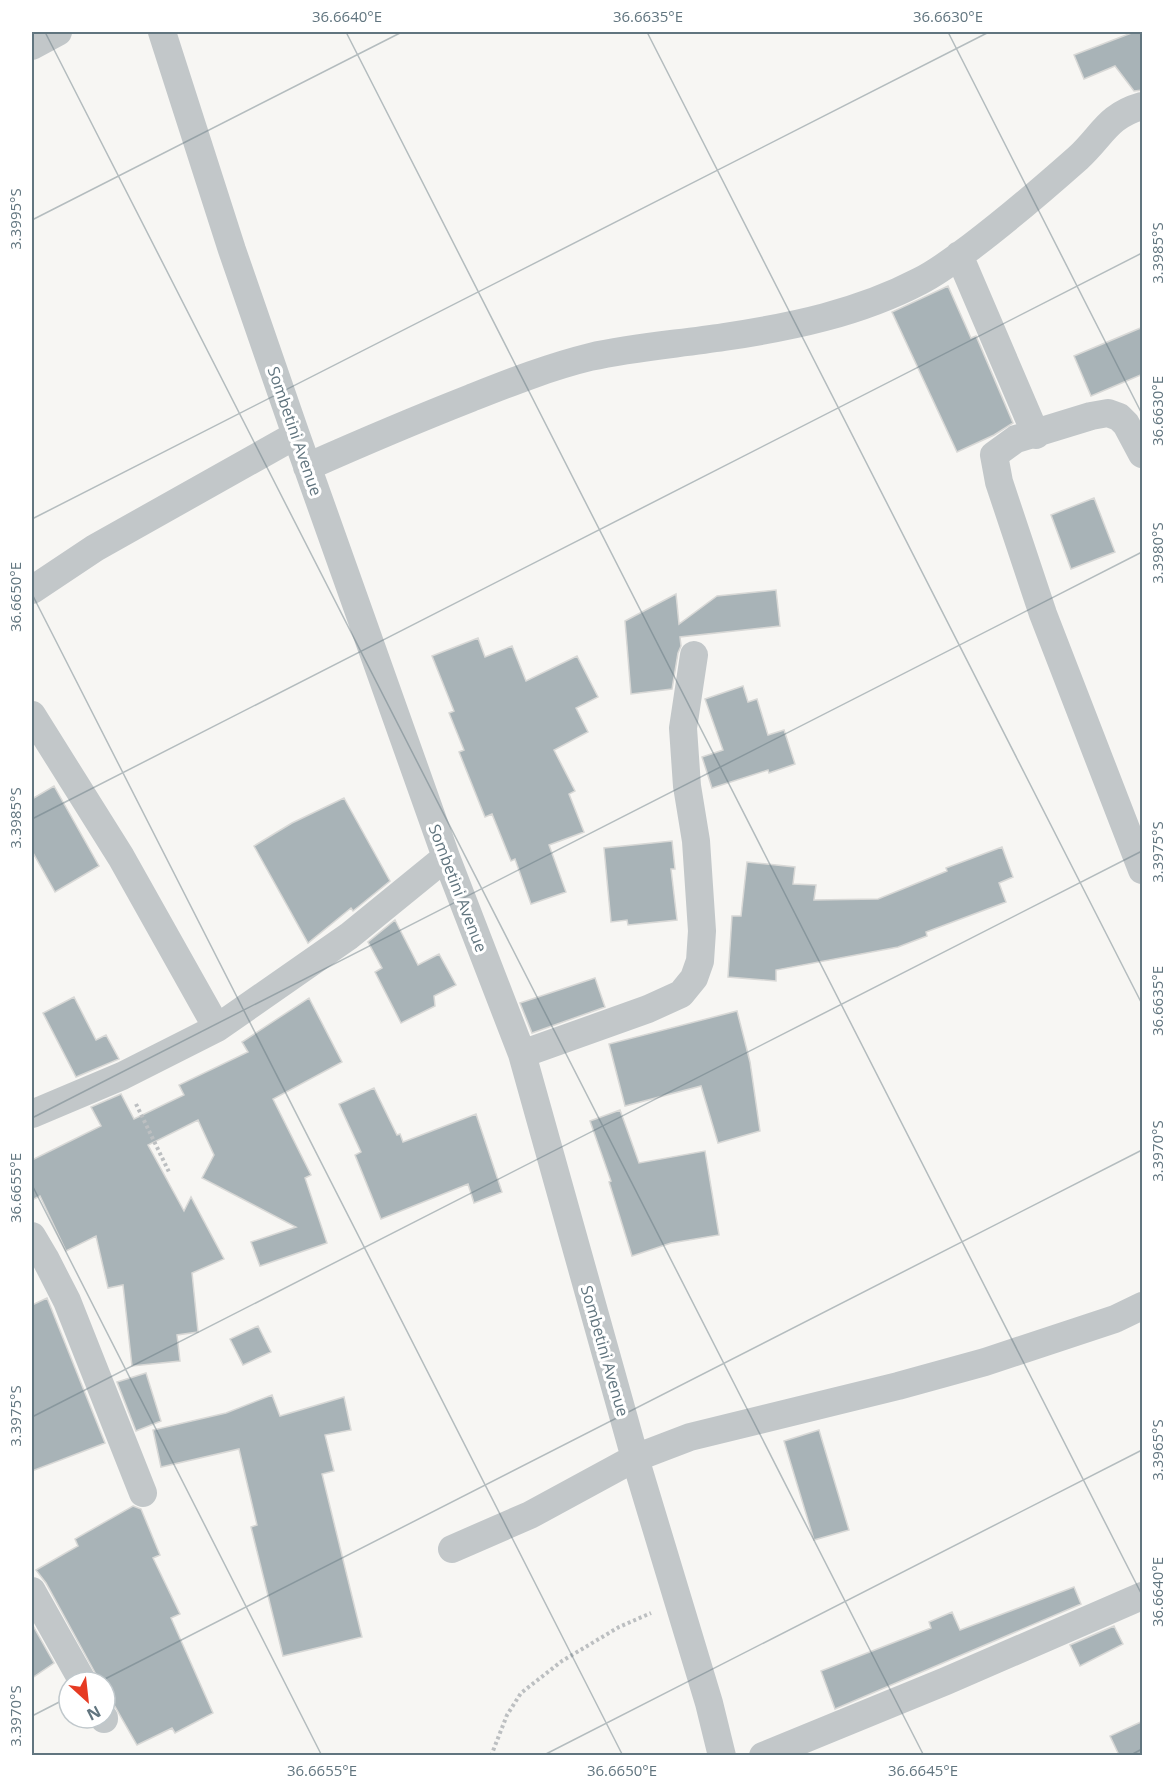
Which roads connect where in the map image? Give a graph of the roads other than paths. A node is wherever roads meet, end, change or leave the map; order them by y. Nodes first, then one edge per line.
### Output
1 (58, 32) edge
2 (162, 32) edge
3 (32, 46) edge
4 (1143, 106) edge
5 (959, 255) junction
6 (296, 435) junction
7 (1036, 435) junction
8 (1143, 454) edge
9 (307, 468) junction
10 (32, 590) edge
11 (694, 655) dead end
12 (32, 715) edge
13 (446, 857) junction
14 (1143, 870) edge
15 (217, 1028) junction
16 (522, 1054) junction
17 (32, 1114) edge
18 (32, 1236) edge
19 (1143, 1306) edge
20 (635, 1458) junction
21 (142, 1493) dead end
22 (452, 1549) dead end
23 (32, 1591) edge
24 (1143, 1596) edge
25 (76, 1670) edge
26 (722, 1755) edge
27 (763, 1755) edge

1 - 3 street
2 - 6 street, Sombetini Avenue
4 - 5 street
5 - 7 street
5 - 9 street
6 - 9 street, Sombetini Avenue
6 - 10 street
7 - 8 street
7 - 14 street
9 - 13 street, Sombetini Avenue
11 - 16 street
12 - 15 street
13 - 15 street
13 - 16 street, Sombetini Avenue
15 - 17 street
16 - 20 street, Sombetini Avenue
18 - 21 street
19 - 20 street
20 - 22 street
20 - 26 street, Sombetini Avenue
23 - 25 street
24 - 27 street

